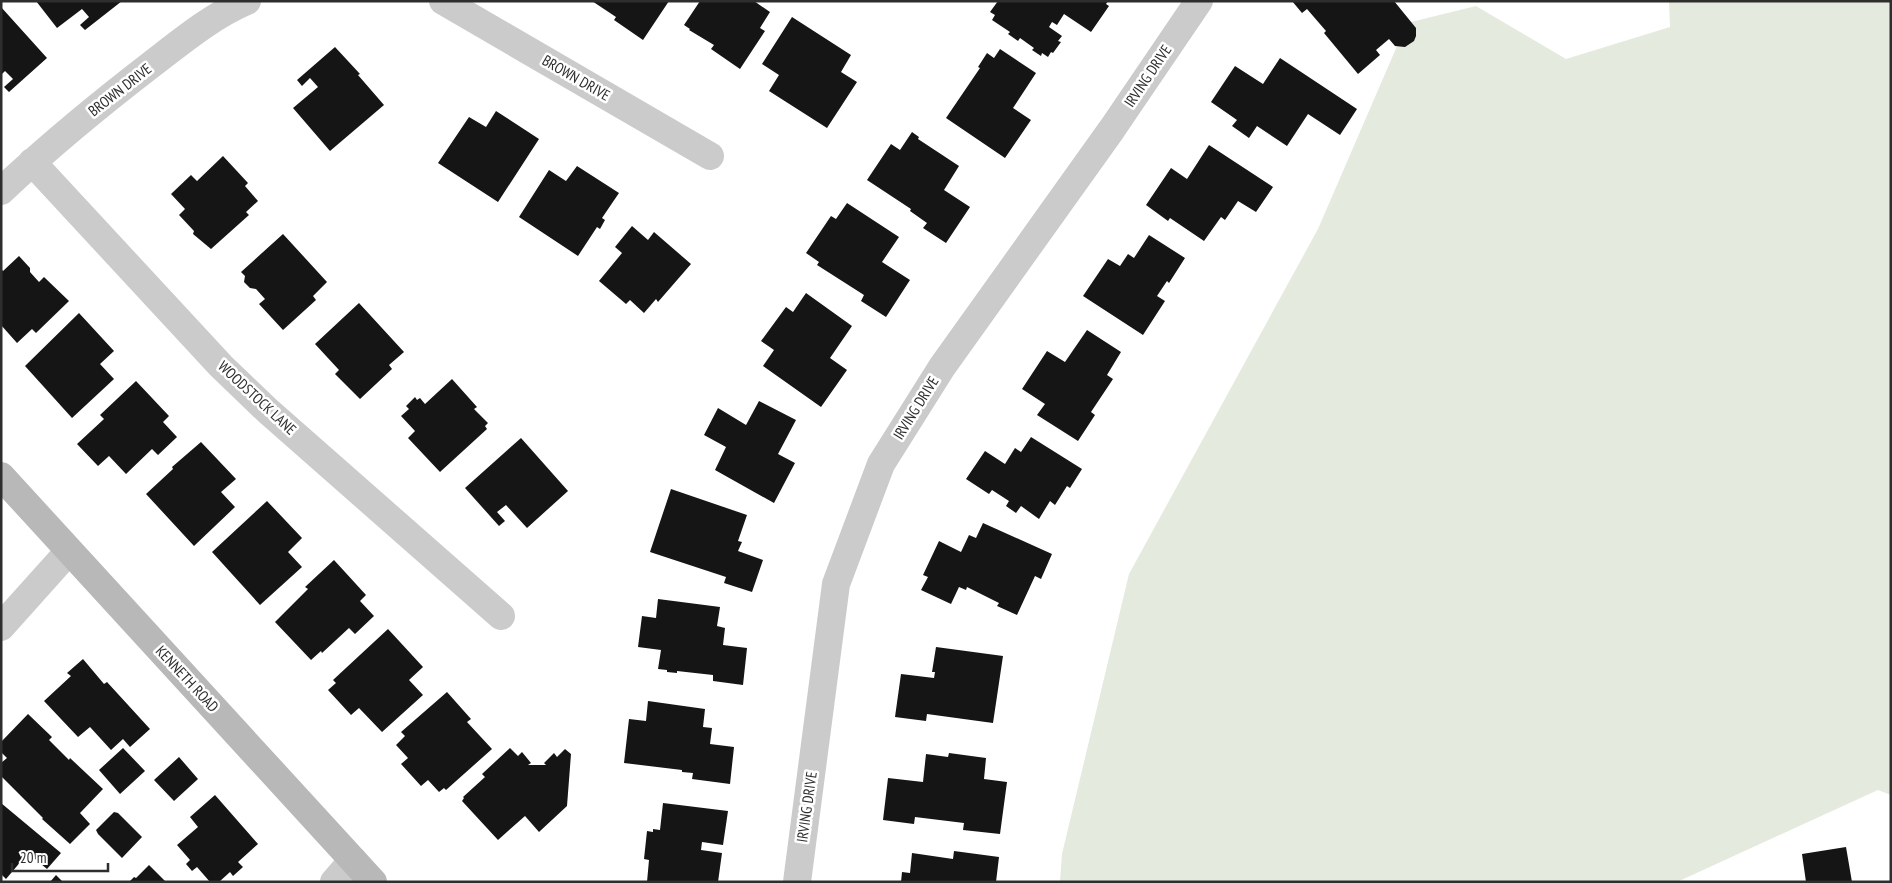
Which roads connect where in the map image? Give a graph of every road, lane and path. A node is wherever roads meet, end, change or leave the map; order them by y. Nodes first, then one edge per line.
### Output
1 (247, 1) edge
2 (443, 1) edge
3 (1199, 1) edge
4 (710, 156) dead end
5 (32, 162) junction
6 (1, 191) edge
7 (1, 476) edge
8 (69, 551) junction
9 (501, 616) dead end
10 (1, 627) edge
11 (353, 860) junction
12 (334, 882) edge
13 (373, 882) edge
14 (797, 882) edge

1 - 5 street, BROWN DRIVE
2 - 4 street, BROWN DRIVE
3 - 14 street, IRVING DRIVE
5 - 6 street, BROWN DRIVE
5 - 9 street, WOODSTOCK LANE
7 - 8 street, KENNETH ROAD
8 - 10 street
8 - 11 street, KENNETH ROAD
11 - 12 street
11 - 13 street, KENNETH ROAD

